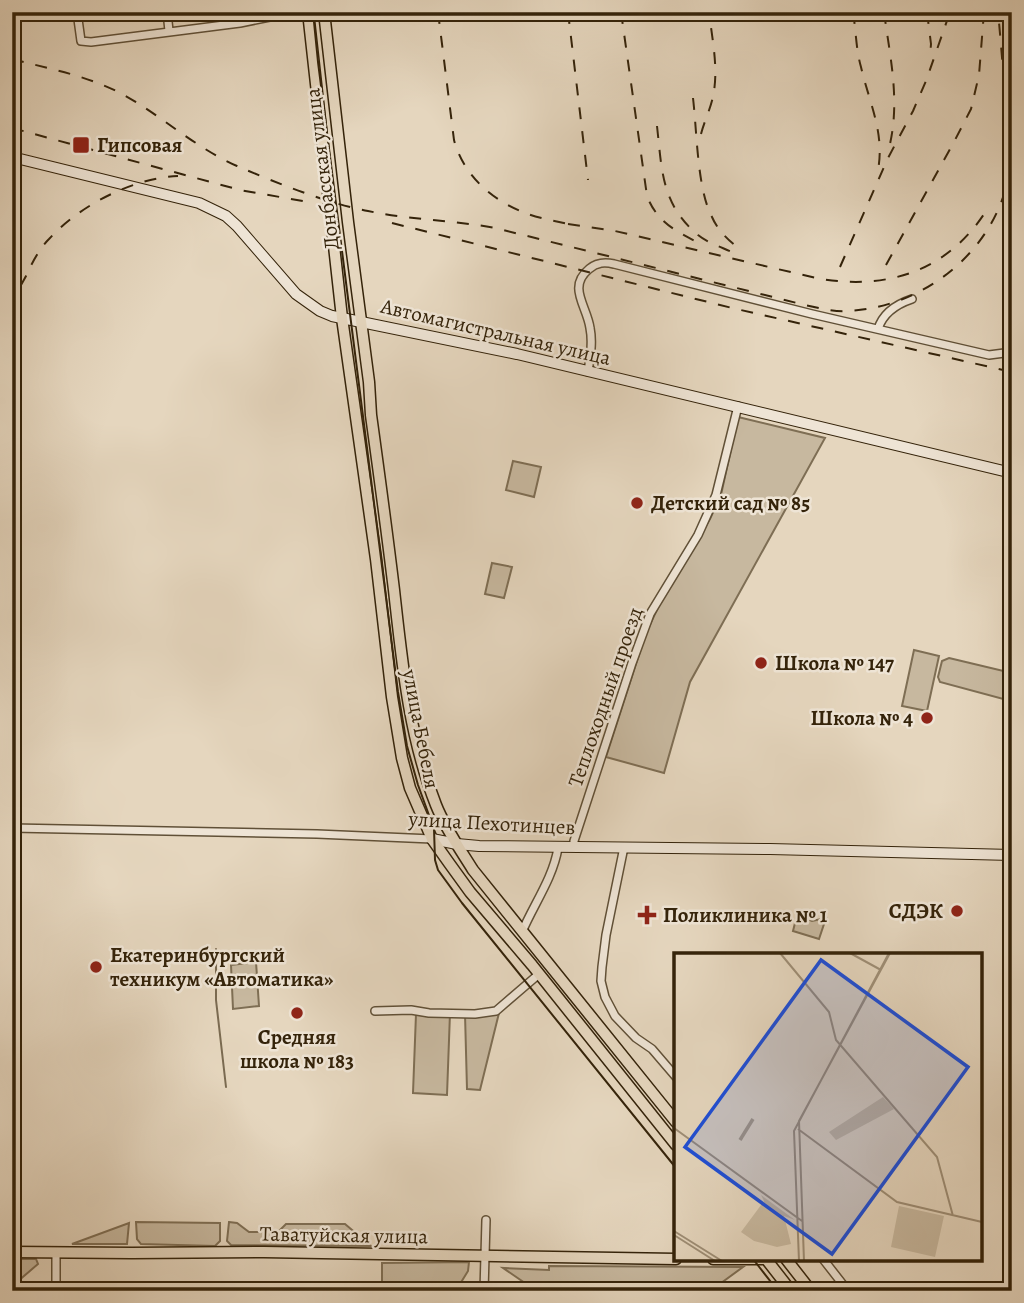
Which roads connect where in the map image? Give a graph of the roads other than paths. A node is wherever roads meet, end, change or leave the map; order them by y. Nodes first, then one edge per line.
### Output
1 (77, 12) edge
2 (167, 12) edge
3 (295, 12) edge
4 (308, 12) edge
5 (324, 12) edge
6 (277, 14) edge
7 (169, 31) junction
8 (12, 157) edge
9 (912, 299) dead end
10 (342, 318) junction
11 (361, 321) junction
12 (878, 329) junction
13 (1012, 352) edge
14 (588, 372) junction
15 (738, 406) junction
16 (1012, 473) edge
17 (12, 828) edge
18 (432, 839) junction
19 (457, 844) junction
20 (574, 847) junction
21 (558, 848) junction
22 (624, 848) junction
23 (1012, 855) edge
24 (522, 932) junction
25 (539, 974) junction
26 (375, 1011) dead end
27 (674, 1075) edge
28 (674, 1120) edge
29 (674, 1143) edge
30 (486, 1220) dead end
31 (12, 1252) edge
32 (55, 1252) junction
33 (484, 1256) junction
34 (674, 1259) edge
35 (768, 1261) edge
36 (788, 1261) edge
37 (824, 1261) edge
38 (56, 1291) edge
39 (484, 1291) edge
40 (791, 1291) edge
41 (811, 1291) edge
42 (848, 1291) edge

1 - 7 street
2 - 7 street
3 - 6 street
4 - 10 main road, Донбасская улица
5 - 11 main road, Донбасская улица
6 - 7 street
8 - 10 main road, Автомагистральная улица
9 - 12 street
10 - 11 main road, Автомагистральная улица
10 - 18 main road, улица Бебеля
11 - 14 main road, Автомагистральная улица
11 - 19 main road, улица Бебеля
12 - 13 street
12 - 14 street
14 - 15 main road, Автомагистральная улица
15 - 16 main road, Автомагистральная улица
15 - 20 street, Теплоходный проезд
17 - 18 street, улица Пехотинцев
18 - 19 main road, улица Пехотинцев
18 - 25 main road, улица Бебеля
19 - 21 main road, улица Пехотинцев
19 - 24 main road, улица Бебеля
20 - 21 main road, улица Пехотинцев
20 - 22 main road, улица Пехотинцев
21 - 24 street
22 - 23 main road, улица Пехотинцев
22 - 27 street
24 - 28 main road, улица Бебеля
25 - 26 street
25 - 29 main road, улица Бебеля
30 - 33 street
31 - 32 main road, Таватуйская улица
32 - 33 main road, Таватуйская улица
32 - 38 street
33 - 34 main road, Таватуйская улица
33 - 39 street
35 - 40 main road
36 - 41 main road
37 - 42 street

